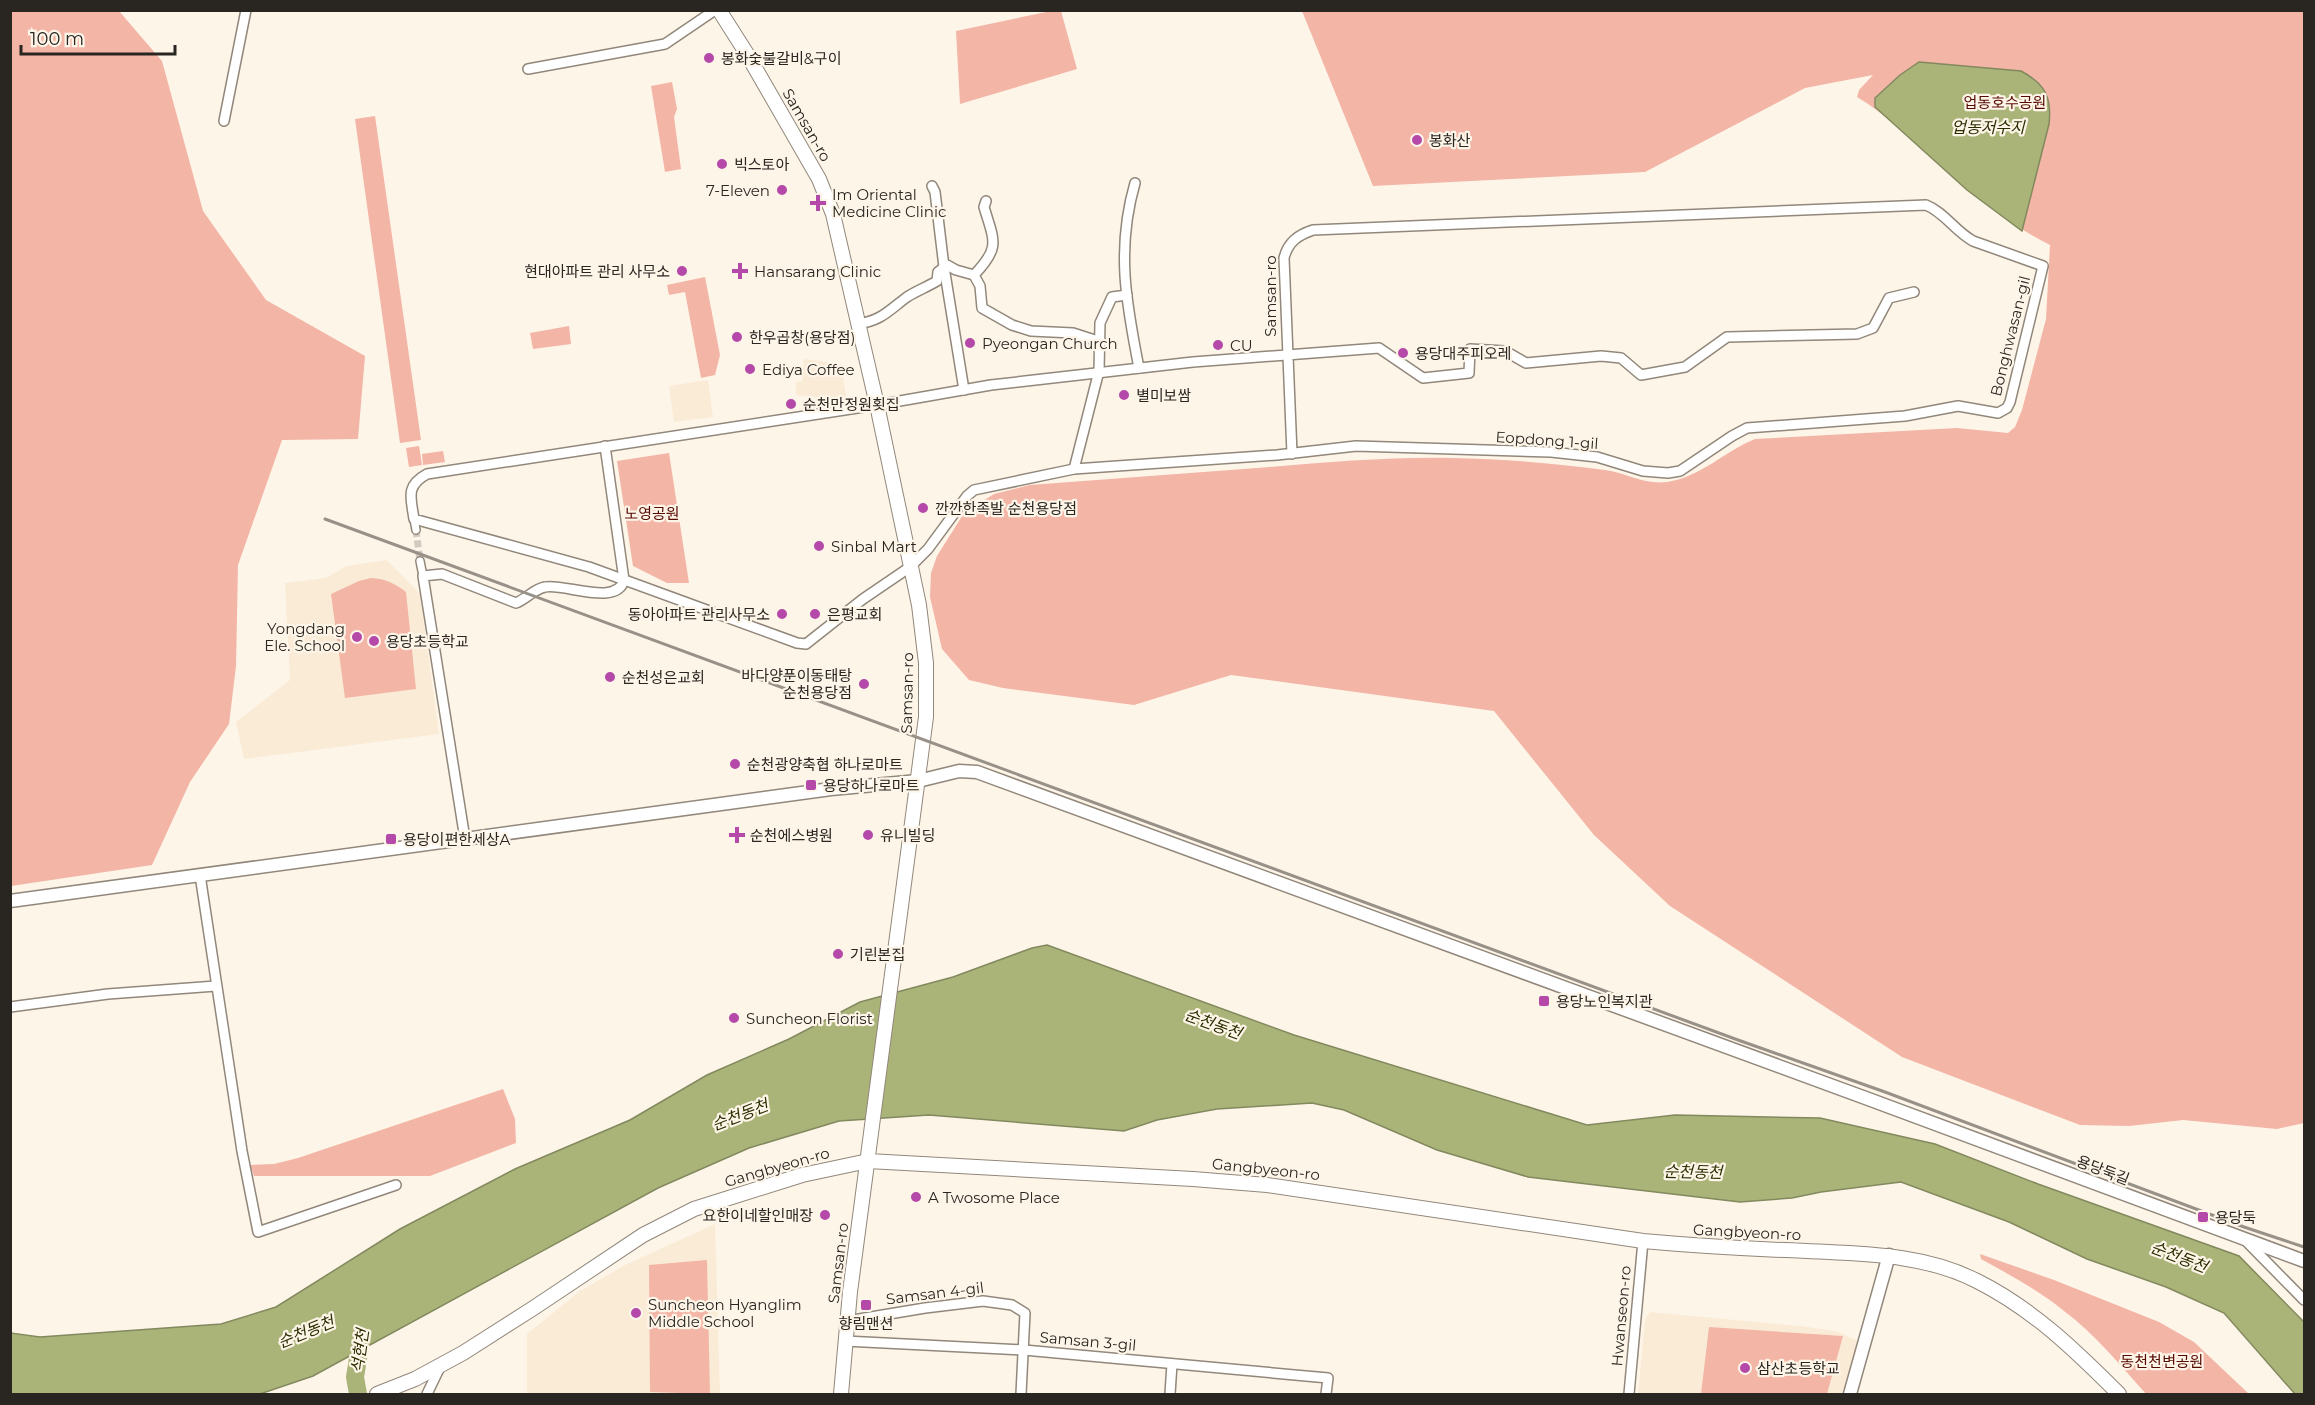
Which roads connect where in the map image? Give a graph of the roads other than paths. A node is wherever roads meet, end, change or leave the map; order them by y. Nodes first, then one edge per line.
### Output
1 (246, 10) edge
2 (717, 10) edge
3 (528, 69) dead end
4 (224, 121) dead end
5 (1134, 183) dead end
6 (932, 186) dead end
7 (986, 201) dead end
8 (2043, 266) joint
9 (944, 267) junction
10 (974, 275) junction
11 (1914, 292) dead end
12 (1127, 295) junction
13 (856, 324) junction
14 (1101, 342) junction
15 (1287, 355) junction
16 (1139, 368) junction
17 (1099, 371) junction
18 (964, 390) junction
19 (877, 405) junction
20 (2002, 412) joint
21 (605, 446) junction
22 (1292, 454) junction
23 (1074, 469) junction
24 (414, 519) junction
25 (416, 530) tunnel mouth
26 (420, 561) tunnel mouth
27 (910, 567) junction
28 (423, 576) junction
29 (624, 580) junction
30 (918, 781) junction
31 (465, 839) junction
32 (200, 875) junction
33 (10, 901) edge
34 (216, 986) junction
35 (10, 1007) edge
36 (868, 1161) junction
37 (396, 1185) dead end
38 (1643, 1240) junction
39 (2245, 1240) junction
40 (1889, 1256) junction
41 (2304, 1261) edge
42 (2304, 1300) edge
43 (847, 1321) junction
44 (845, 1341) junction
45 (1024, 1350) junction
46 (1172, 1364) junction
47 (441, 1365) junction
48 (377, 1395) edge
49 (427, 1395) edge
50 (841, 1395) edge
51 (1021, 1395) edge
52 (1170, 1395) edge
53 (1326, 1395) edge
54 (1629, 1395) edge
55 (1850, 1395) edge
56 (2120, 1395) edge

1 - 4 street
2 - 3 street
2 - 13 main road, Samsan-ro
5 - 12 street
6 - 9 street
7 - 10 street
8 - 15 street, Samsan-ro
8 - 20 street, Bonghwasan-gil
9 - 10 street
9 - 13 street
9 - 18 street
10 - 14 street
11 - 15 street
12 - 14 street
12 - 16 street
13 - 19 main road, Samsan-ro
14 - 17 street
15 - 16 street, Samsan-ro
15 - 22 street, Samsan-ro
16 - 17 street, Samsan-ro
17 - 18 street, Samsan-ro
17 - 23 street
18 - 19 street, Samsan-ro
19 - 21 street
19 - 27 main road, Samsan-ro
20 - 22 street, Eopdong 1-gil
21 - 24 street
21 - 29 street
22 - 23 street, Eopdong 1-gil
23 - 27 street, Eopdong 1-gil
24 - 25 street
24 - 29 street
26 - 28 street
27 - 29 street, Eopdong 1-gil
27 - 30 main road, Samsan-ro
28 - 29 street
28 - 31 street
30 - 31 street, 용당둑길
30 - 36 main road, Samsan-ro
30 - 39 street, 용당둑길
31 - 32 street, 용당둑길
32 - 33 street, 용당둑길
32 - 34 street
34 - 35 street
34 - 37 street
36 - 38 main road, Gangbyeon-ro
36 - 43 main road, Samsan-ro
36 - 47 main road, Gangbyeon-ro
38 - 40 main road, Gangbyeon-ro
38 - 54 street, Hwanseon-ro
39 - 41 street
39 - 42 street, 용당둑길
40 - 55 street
40 - 56 main road, Gangbyeon-ro
43 - 44 main road, Samsan-ro
43 - 45 street, Samsan 4-gil
44 - 45 street, Samsan 3-gil
44 - 50 main road, Samsan-ro
45 - 46 street, Samsan 3-gil
45 - 51 street
46 - 52 street
46 - 53 street, Samsan 3-gil
47 - 48 main road, Gangbyeon-ro
47 - 49 street

